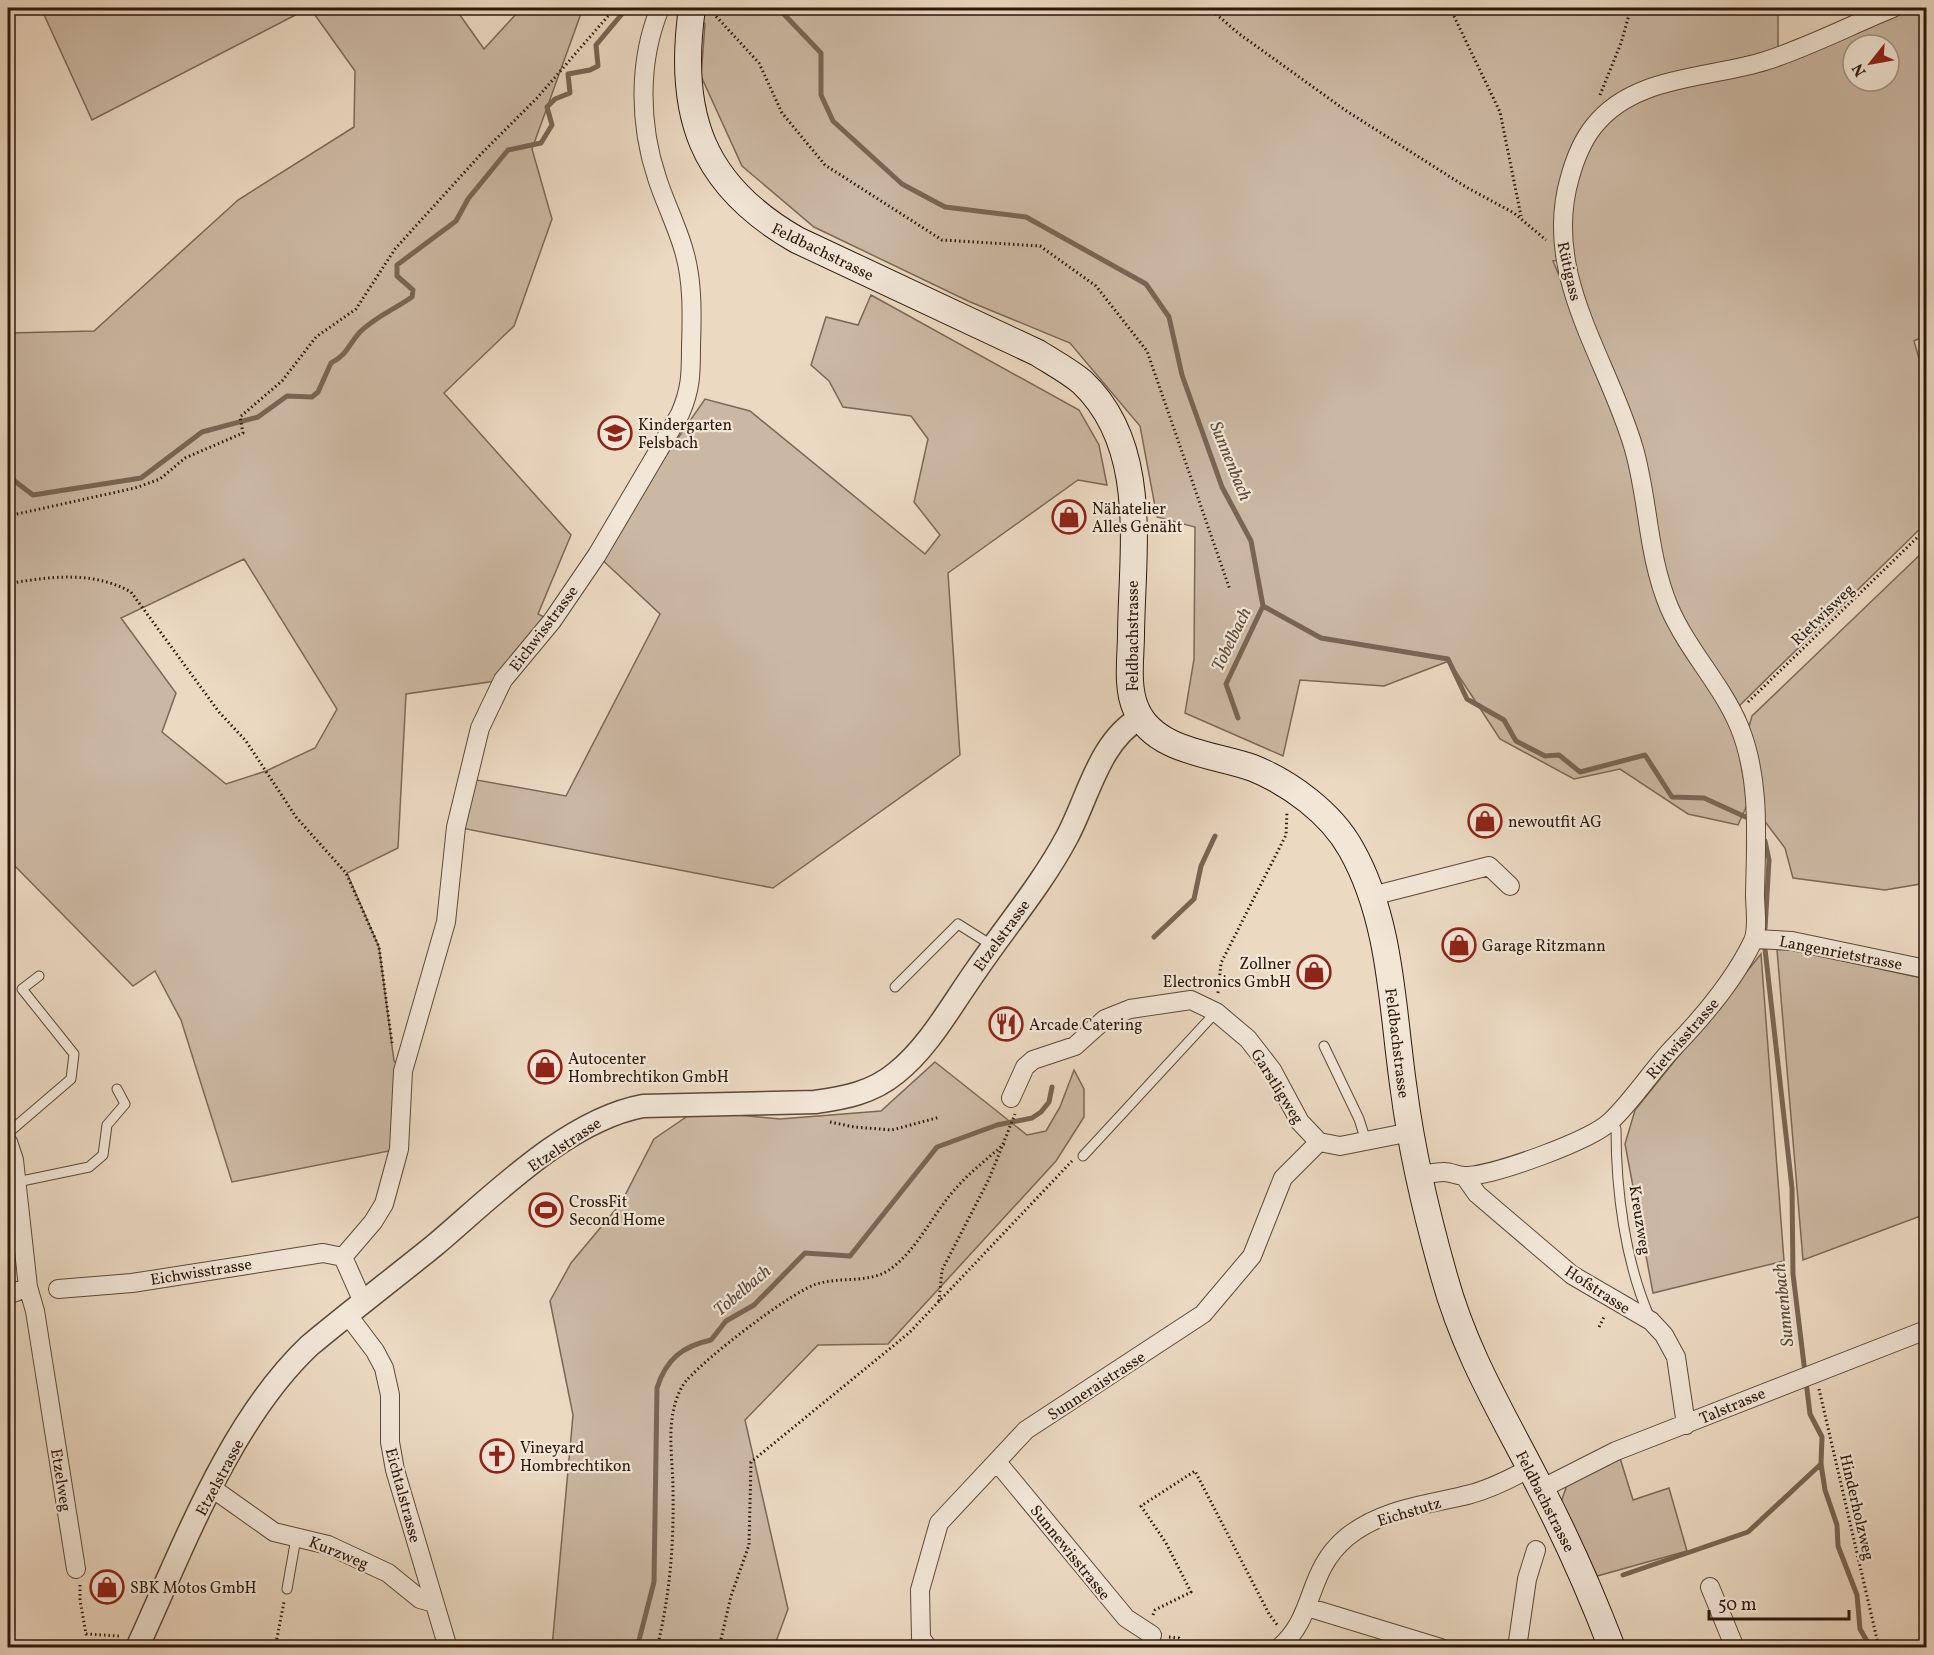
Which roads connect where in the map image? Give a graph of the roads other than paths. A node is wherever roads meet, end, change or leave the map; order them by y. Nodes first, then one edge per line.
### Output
1 (660, 8) edge
2 (692, 8) edge
3 (1893, 8) edge
4 (1140, 718) junction
5 (1510, 886) dead end
6 (1372, 896) junction
7 (1755, 939) junction
8 (993, 946) junction
9 (1926, 969) edge
10 (39, 976) dead end
11 (895, 987) dead end
12 (1216, 1012) junction
13 (1323, 1046) dead end
14 (117, 1089) dead end
15 (1013, 1105) road end
16 (1610, 1122) junction
17 (1411, 1132) junction
18 (8, 1133) edge
19 (1366, 1141) junction
20 (8, 1142) edge
21 (1319, 1142) junction
22 (1083, 1156) road end
23 (1420, 1175) junction
24 (1465, 1177) junction
25 (17, 1182) junction
26 (344, 1257) junction
27 (28, 1287) junction
28 (58, 1289) dead end
29 (8, 1295) edge
30 (355, 1308) junction
31 (1651, 1321) junction
32 (1926, 1330) edge
33 (1686, 1425) junction
34 (997, 1462) junction
35 (1535, 1478) junction
36 (212, 1488) junction
37 (296, 1538) junction
38 (1536, 1550) dead end
39 (76, 1569) road end
40 (1710, 1587) dead end
41 (287, 1589) road end
42 (434, 1603) junction
43 (1307, 1606) junction
44 (1152, 1635) road end
45 (131, 1642) edge
46 (1284, 1643) edge
47 (448, 1647) edge
48 (928, 1647) edge
49 (1441, 1647) edge
50 (1517, 1647) edge
51 (1612, 1647) edge
52 (1735, 1647) edge

1 - 26 street, Eichwisstrasse
2 - 4 main road, Feldbachstrasse
3 - 7 street, Rütigass
4 - 6 main road, Feldbachstrasse
4 - 8 street, Etzelstrasse
5 - 6 street
6 - 17 main road, Feldbachstrasse
7 - 9 street, Langenrietstrasse
7 - 16 street, Rietwisstrasse
8 - 11 lane
8 - 30 street, Etzelstrasse
10 - 18 lane
12 - 15 street, Garstligweg
12 - 21 street, Garstligweg
12 - 22 lane
13 - 19 lane
14 - 25 lane
16 - 24 street, Rietwisstrasse
16 - 31 lane, Kreuzweg
17 - 19 street
17 - 23 main road, Feldbachstrasse
19 - 21 street
20 - 25 street, Etzelweg
21 - 34 street, Sunneraistrasse
23 - 24 street, Rietwisstrasse
23 - 35 main road, Feldbachstrasse
24 - 31 street, Hofstrasse
25 - 27 street, Etzelweg
26 - 28 street, Eichwisstrasse
26 - 30 street
27 - 29 street
27 - 39 street, Etzelweg
30 - 36 street, Etzelstrasse
30 - 42 street, Eichtalstrasse
31 - 33 street, Hofstrasse
32 - 33 street, Talstrasse
33 - 35 street, Talstrasse
34 - 44 street, Sunnewisstrasse
34 - 48 street, Sunneraistrasse
35 - 43 street, Eichstutz
35 - 51 main road, Feldbachstrasse
36 - 37 street, Kurzweg
36 - 45 street, Etzelstrasse
37 - 41 lane
37 - 42 street, Kurzweg
38 - 50 street
40 - 52 street
42 - 47 street, Eichtalstrasse
43 - 46 street, Eichstutz
43 - 49 street

